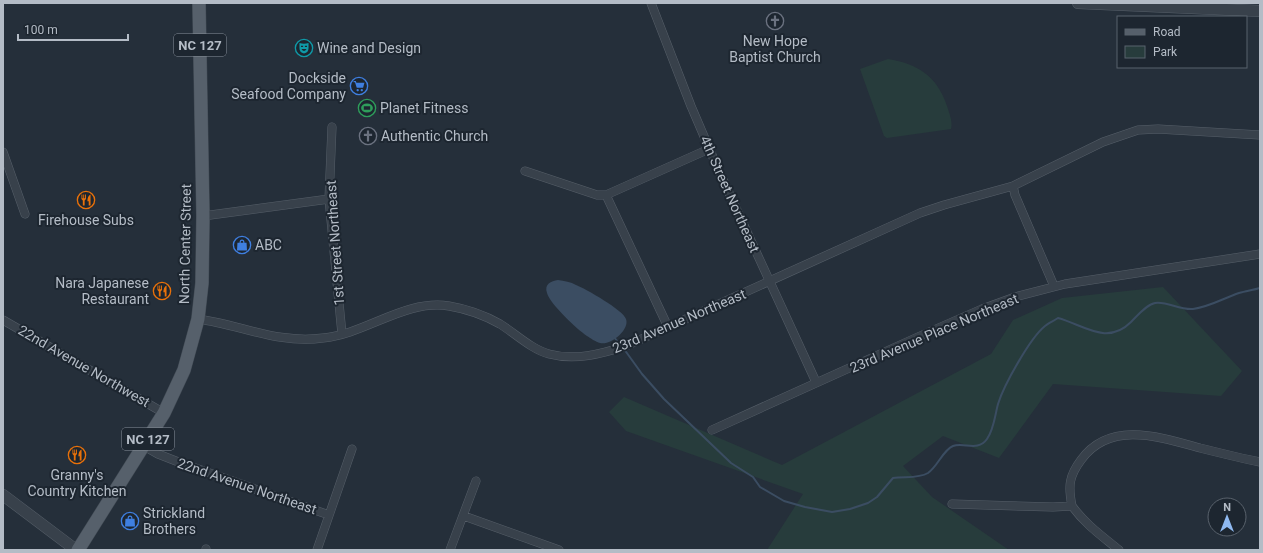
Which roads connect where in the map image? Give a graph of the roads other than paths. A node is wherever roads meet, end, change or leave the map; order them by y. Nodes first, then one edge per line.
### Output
1 (651, 3) edge
2 (1078, 3) edge
3 (197, 4) edge
4 (1260, 11) edge
5 (332, 127) dead end
6 (1260, 135) edge
7 (709, 149) junction
8 (3, 152) edge
9 (525, 171) dead end
10 (1013, 186) junction
11 (606, 195) junction
12 (329, 199) junction
13 (25, 214) dead end
14 (203, 216) junction
15 (1260, 254) edge
16 (770, 281) junction
17 (1054, 286) junction
18 (198, 319) junction
19 (3, 320) edge
20 (668, 327) junction
21 (342, 334) junction
22 (816, 382) junction
23 (164, 413) junction
24 (712, 430) dead end
25 (144, 446) junction
26 (352, 449) dead end
27 (1260, 462) edge
28 (476, 481) dead end
29 (3, 495) edge
30 (952, 504) dead end
31 (1072, 506) junction
32 (329, 515) junction
33 (464, 516) junction
34 (77, 550) edge
35 (317, 550) edge
36 (450, 550) edge
37 (559, 550) edge
38 (1119, 550) edge

1 - 7 street, 4th Street Northeast
2 - 4 street
3 - 14 main road, North Center Street / NC 127
5 - 12 street, 1st Street Northeast
6 - 10 street, 23rd Avenue Northeast
7 - 11 street
7 - 16 street, 4th Street Northeast
8 - 13 street
9 - 11 street
10 - 16 street, 23rd Avenue Northeast
10 - 17 street
11 - 20 street
12 - 14 street
12 - 21 street, 1st Street Northeast
14 - 18 main road, North Center Street / NC 127
15 - 17 street, 23rd Avenue Place Northeast
16 - 20 street, 23rd Avenue Northeast
16 - 22 street, 4th Street Northeast
17 - 22 street, 23rd Avenue Place Northeast
18 - 21 street, 23rd Avenue Northeast
18 - 23 main road, North Center Street / NC 127
19 - 23 street, 22nd Avenue Northwest
20 - 21 street, 23rd Avenue Northeast
22 - 24 street, 23rd Avenue Place Northeast
23 - 25 main road, North Center Street / NC 127
25 - 32 street, 22nd Avenue Northeast
25 - 34 main road, North Center Street / NC 127
26 - 32 street
27 - 31 street
28 - 33 street
29 - 34 street
30 - 31 street
31 - 38 street
32 - 35 street
33 - 36 street
33 - 37 street

